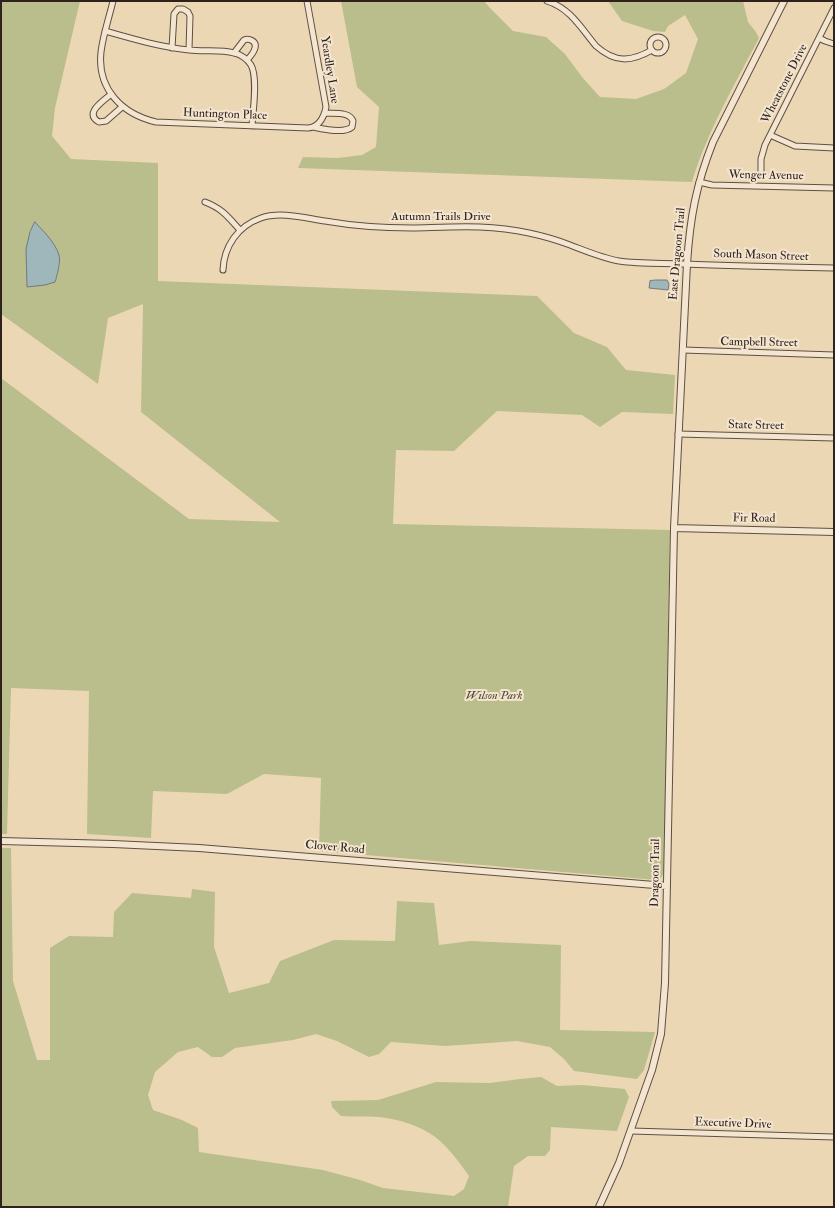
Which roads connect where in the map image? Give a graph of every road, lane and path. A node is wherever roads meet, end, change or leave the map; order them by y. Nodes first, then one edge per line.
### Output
1 (113, 1) edge
2 (307, 1) edge
3 (547, 1) edge
4 (784, 1) edge
5 (834, 8) edge
6 (105, 31) junction
7 (819, 38) junction
8 (834, 44) edge
9 (172, 48) junction
10 (189, 50) junction
11 (652, 50) dead end
12 (234, 53) junction
13 (247, 60) junction
14 (110, 92) junction
15 (122, 107) junction
16 (325, 113) junction
17 (252, 126) junction
18 (313, 127) junction
19 (770, 135) junction
20 (834, 148) edge
21 (761, 170) dead end
22 (699, 182) junction
23 (834, 188) edge
24 (205, 202) dead end
25 (240, 230) junction
26 (687, 264) junction
27 (834, 268) edge
28 (223, 270) dead end
29 (683, 350) junction
30 (834, 355) edge
31 (678, 434) junction
32 (834, 438) edge
33 (674, 528) junction
34 (834, 532) edge
35 (1, 842) edge
36 (667, 886) junction
37 (631, 1131) junction
38 (834, 1137) edge
39 (599, 1207) edge

1 - 6 street
2 - 16 street, Yeardley Lane
3 - 11 street
4 - 22 street, East Dragoon Trail
5 - 7 street, Wheatstone Drive
6 - 9 street
6 - 14 street
7 - 8 street
7 - 19 street, Wheatstone Drive
9 - 10 street
9 - 10 street
10 - 12 street
12 - 13 street
12 - 13 street
13 - 17 street
14 - 15 street, Huntington Place
14 - 15 street
15 - 17 street, Huntington Place
16 - 18 street
16 - 18 street, Yeardley Lane
17 - 18 street, Huntington Place
19 - 20 street
19 - 21 street, Wheatstone Drive
22 - 23 street, Wenger Avenue
22 - 26 street, East Dragoon Trail
24 - 25 street
25 - 26 street, Autumn Trails Drive
25 - 28 street, Autumn Trails Drive
26 - 27 street, South Mason Street
26 - 29 street, East Dragoon Trail
29 - 30 street, Campbell Street
29 - 31 street, East Dragoon Trail
31 - 32 street, State Street
31 - 33 street, East Dragoon Trail
33 - 34 street, Fir Road
33 - 36 street, Dragoon Trail
35 - 36 street, Clover Road
36 - 37 street, Dragoon Trail
37 - 38 street, Executive Drive
37 - 39 street, Dragoon Trail

